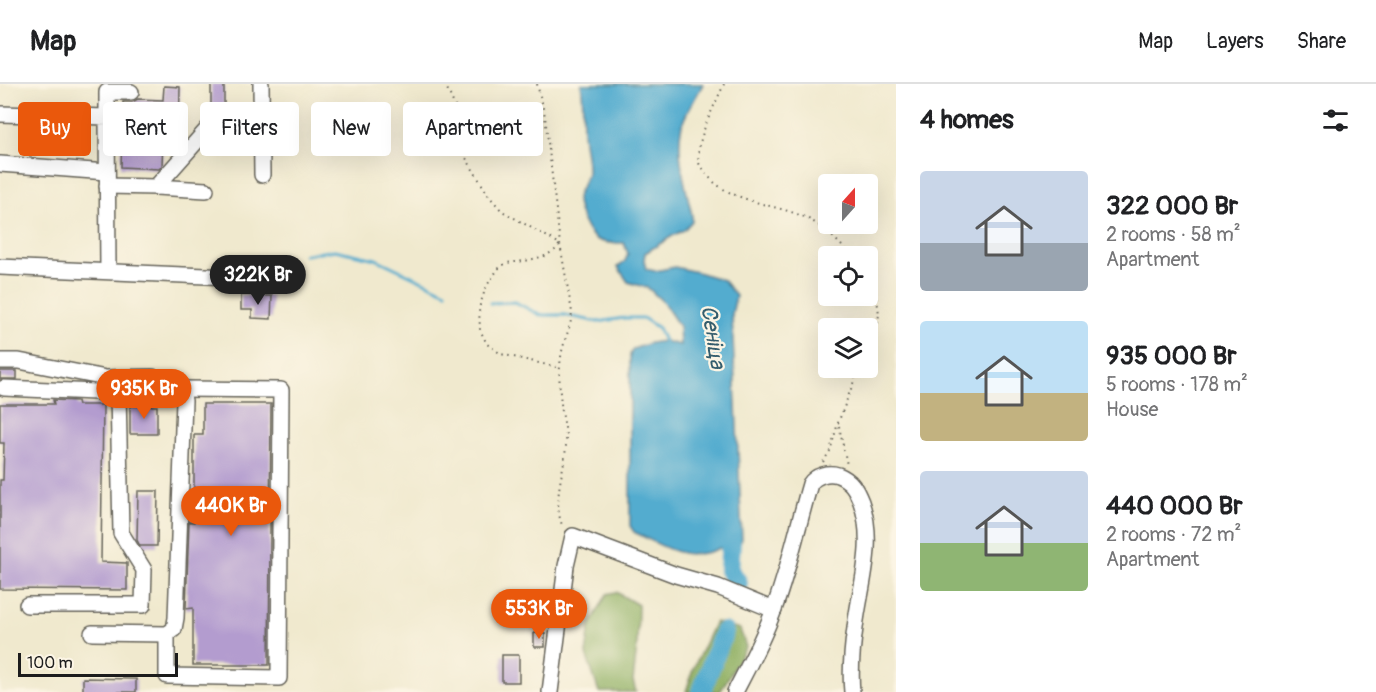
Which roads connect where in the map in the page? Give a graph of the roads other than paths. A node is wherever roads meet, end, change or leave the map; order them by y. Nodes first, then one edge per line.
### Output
1 (261, 84) edge
2 (131, 92) dead end
3 (107, 102) edge
4 (261, 102) edge
5 (0, 114) edge
6 (103, 117) edge
7 (200, 137) edge
8 (107, 156) edge
9 (262, 156) edge
10 (0, 164) edge
11 (262, 175) dead end
12 (107, 179) junction
13 (156, 187) junction
14 (206, 190) dead end
15 (0, 267) edge
16 (108, 272) junction
17 (252, 278) dead end
18 (0, 362) edge
19 (4, 388) dead end
20 (182, 389) junction
21 (27, 605) dead end
22 (774, 610) junction
23 (92, 633) dead end
24 (166, 634) junction
25 (550, 692) edge
26 (735, 692) edge
27 (852, 692) edge

1 - 4 street
2 - 3 street
5 - 6 street
7 - 13 street
8 - 12 street
9 - 11 street
10 - 12 street
12 - 13 street
12 - 16 street
13 - 14 street
15 - 16 street
16 - 17 street
18 - 20 street
19 - 21 street
20 - 24 street
20 - 24 street
22 - 25 street
22 - 26 street
22 - 27 street
23 - 24 street

